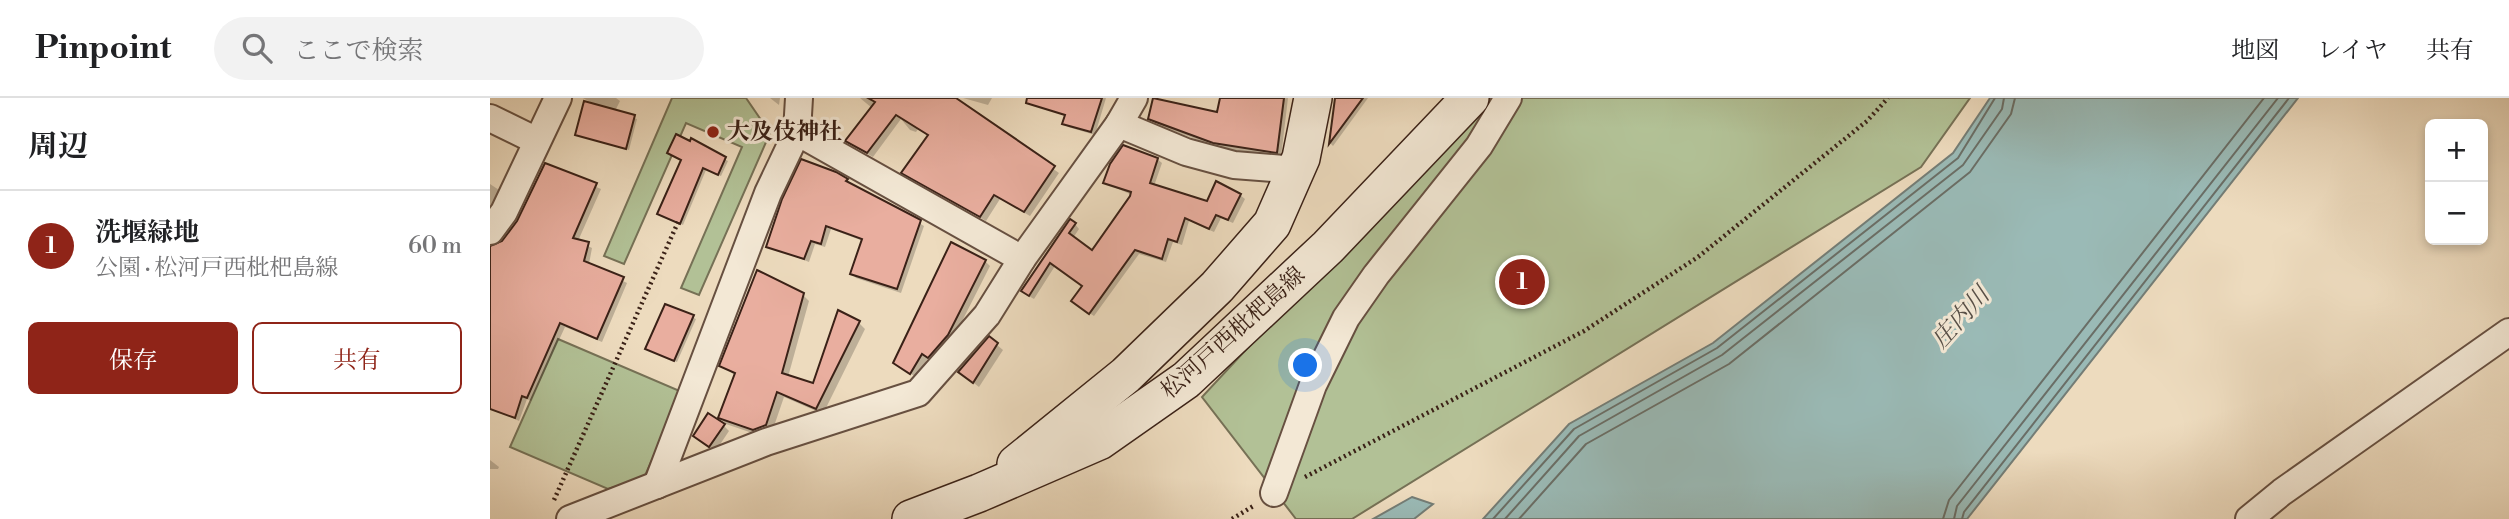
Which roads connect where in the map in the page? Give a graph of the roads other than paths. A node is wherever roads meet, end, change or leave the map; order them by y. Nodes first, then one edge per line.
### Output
1 (558, 98) edge
2 (799, 98) edge
3 (1134, 98) edge
4 (1313, 98) edge
5 (1470, 98) edge
6 (1508, 98) edge
7 (490, 118) edge
8 (1119, 124) junction
9 (797, 132) junction
10 (537, 141) junction
11 (1296, 170) junction
12 (490, 231) edge
13 (1022, 258) junction
14 (2509, 332) edge
15 (657, 485) junction
16 (979, 493) junction
17 (1274, 493) road end
18 (560, 513) edge
19 (911, 519) edge
20 (2249, 519) edge

1 - 10 street
2 - 9 street
3 - 8 street
4 - 11 main road
5 - 16 main road, 松河戸西枇杷島線
6 - 17 street
7 - 10 street
8 - 11 street
8 - 13 street
9 - 13 street
9 - 15 street
10 - 12 street
11 - 16 main road
13 - 15 street
14 - 20 street
15 - 18 street
16 - 19 main road, 松河戸西枇杷島線

